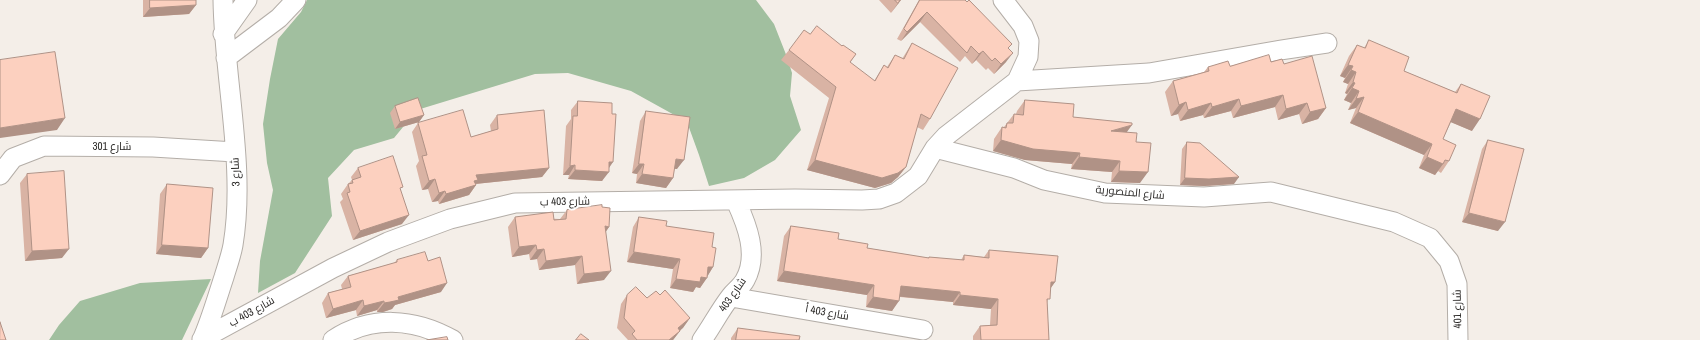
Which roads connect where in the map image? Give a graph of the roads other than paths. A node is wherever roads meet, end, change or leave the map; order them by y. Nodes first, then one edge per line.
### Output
1 (223, 0) edge
2 (247, 0) edge
3 (296, 0) edge
4 (1003, 0) edge
5 (223, 34) junction
6 (1327, 43) dead end
7 (226, 58) junction
8 (1017, 80) junction
9 (935, 148) junction
10 (235, 152) junction
11 (0, 175) edge
12 (736, 201) junction
13 (1430, 238) joint
14 (731, 297) junction
15 (923, 330) dead end
16 (202, 340) edge
17 (333, 340) edge
18 (453, 340) edge
19 (702, 340) edge
20 (1458, 340) edge

1 - 5 street, شارع 3
2 - 5 street
3 - 7 street
4 - 8 street
5 - 7 street, شارع 3
6 - 8 street
7 - 10 street, شارع 3
8 - 9 street
9 - 12 street, شارع 403 ب
9 - 13 street, شارع المنصورية
10 - 11 street, شارع 301
10 - 16 street, شارع 3
12 - 14 street, شارع 403
12 - 16 street, شارع 403 ب
13 - 20 street, شارع 401
14 - 15 street, شارع 403 أ
14 - 19 street, شارع 403
17 - 18 street

